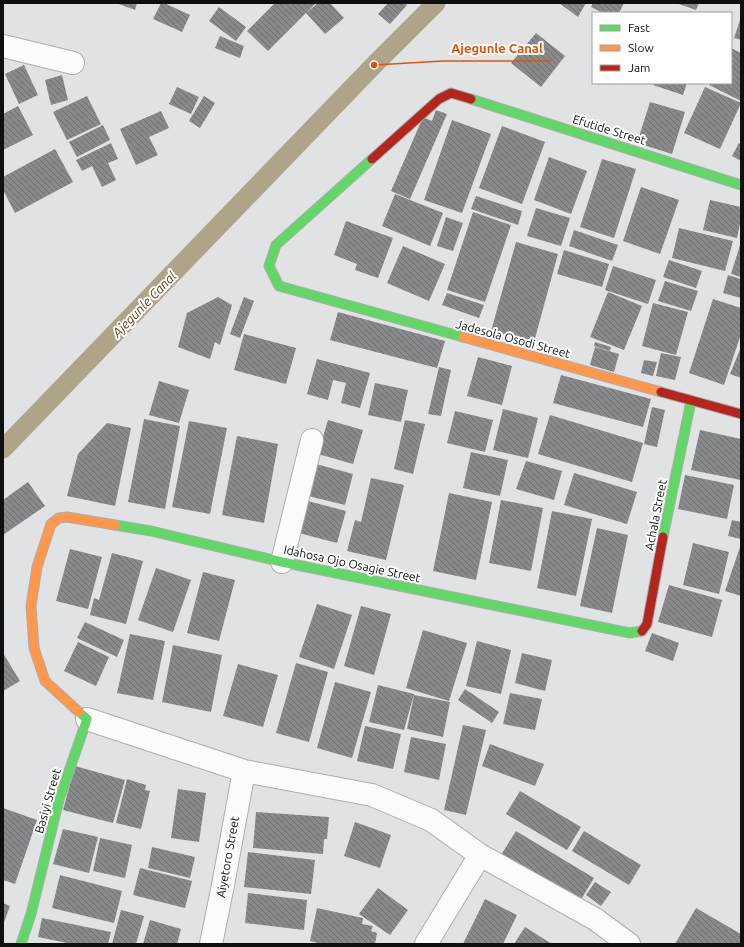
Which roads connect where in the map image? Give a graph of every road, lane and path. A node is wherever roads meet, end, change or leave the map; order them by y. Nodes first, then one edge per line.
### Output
1 (3, 46) edge
2 (73, 63) dead end
3 (741, 185) edge
4 (279, 286) joint
5 (691, 401) junction
6 (741, 414) edge
7 (312, 440) dead end
8 (282, 562) junction
9 (641, 632) joint
10 (86, 718) junction
11 (244, 771) junction
12 (480, 855) junction
13 (21, 944) edge
14 (211, 944) edge
15 (426, 944) edge
16 (629, 944) edge

1 - 2 street
3 - 4 street, Efutide Street
4 - 5 street, Jadesola Osodi Street
5 - 6 street, Jadesola Osodi Street
5 - 9 street, Achala Street
7 - 8 street
8 - 9 street, Idahosa Ojo Osagie Street
8 - 10 street, Idahosa Ojo Osagie Street
10 - 11 street
10 - 13 street, Basiyi Street
11 - 12 street
11 - 14 street, Aiyetoro Street
12 - 15 street
12 - 16 street

